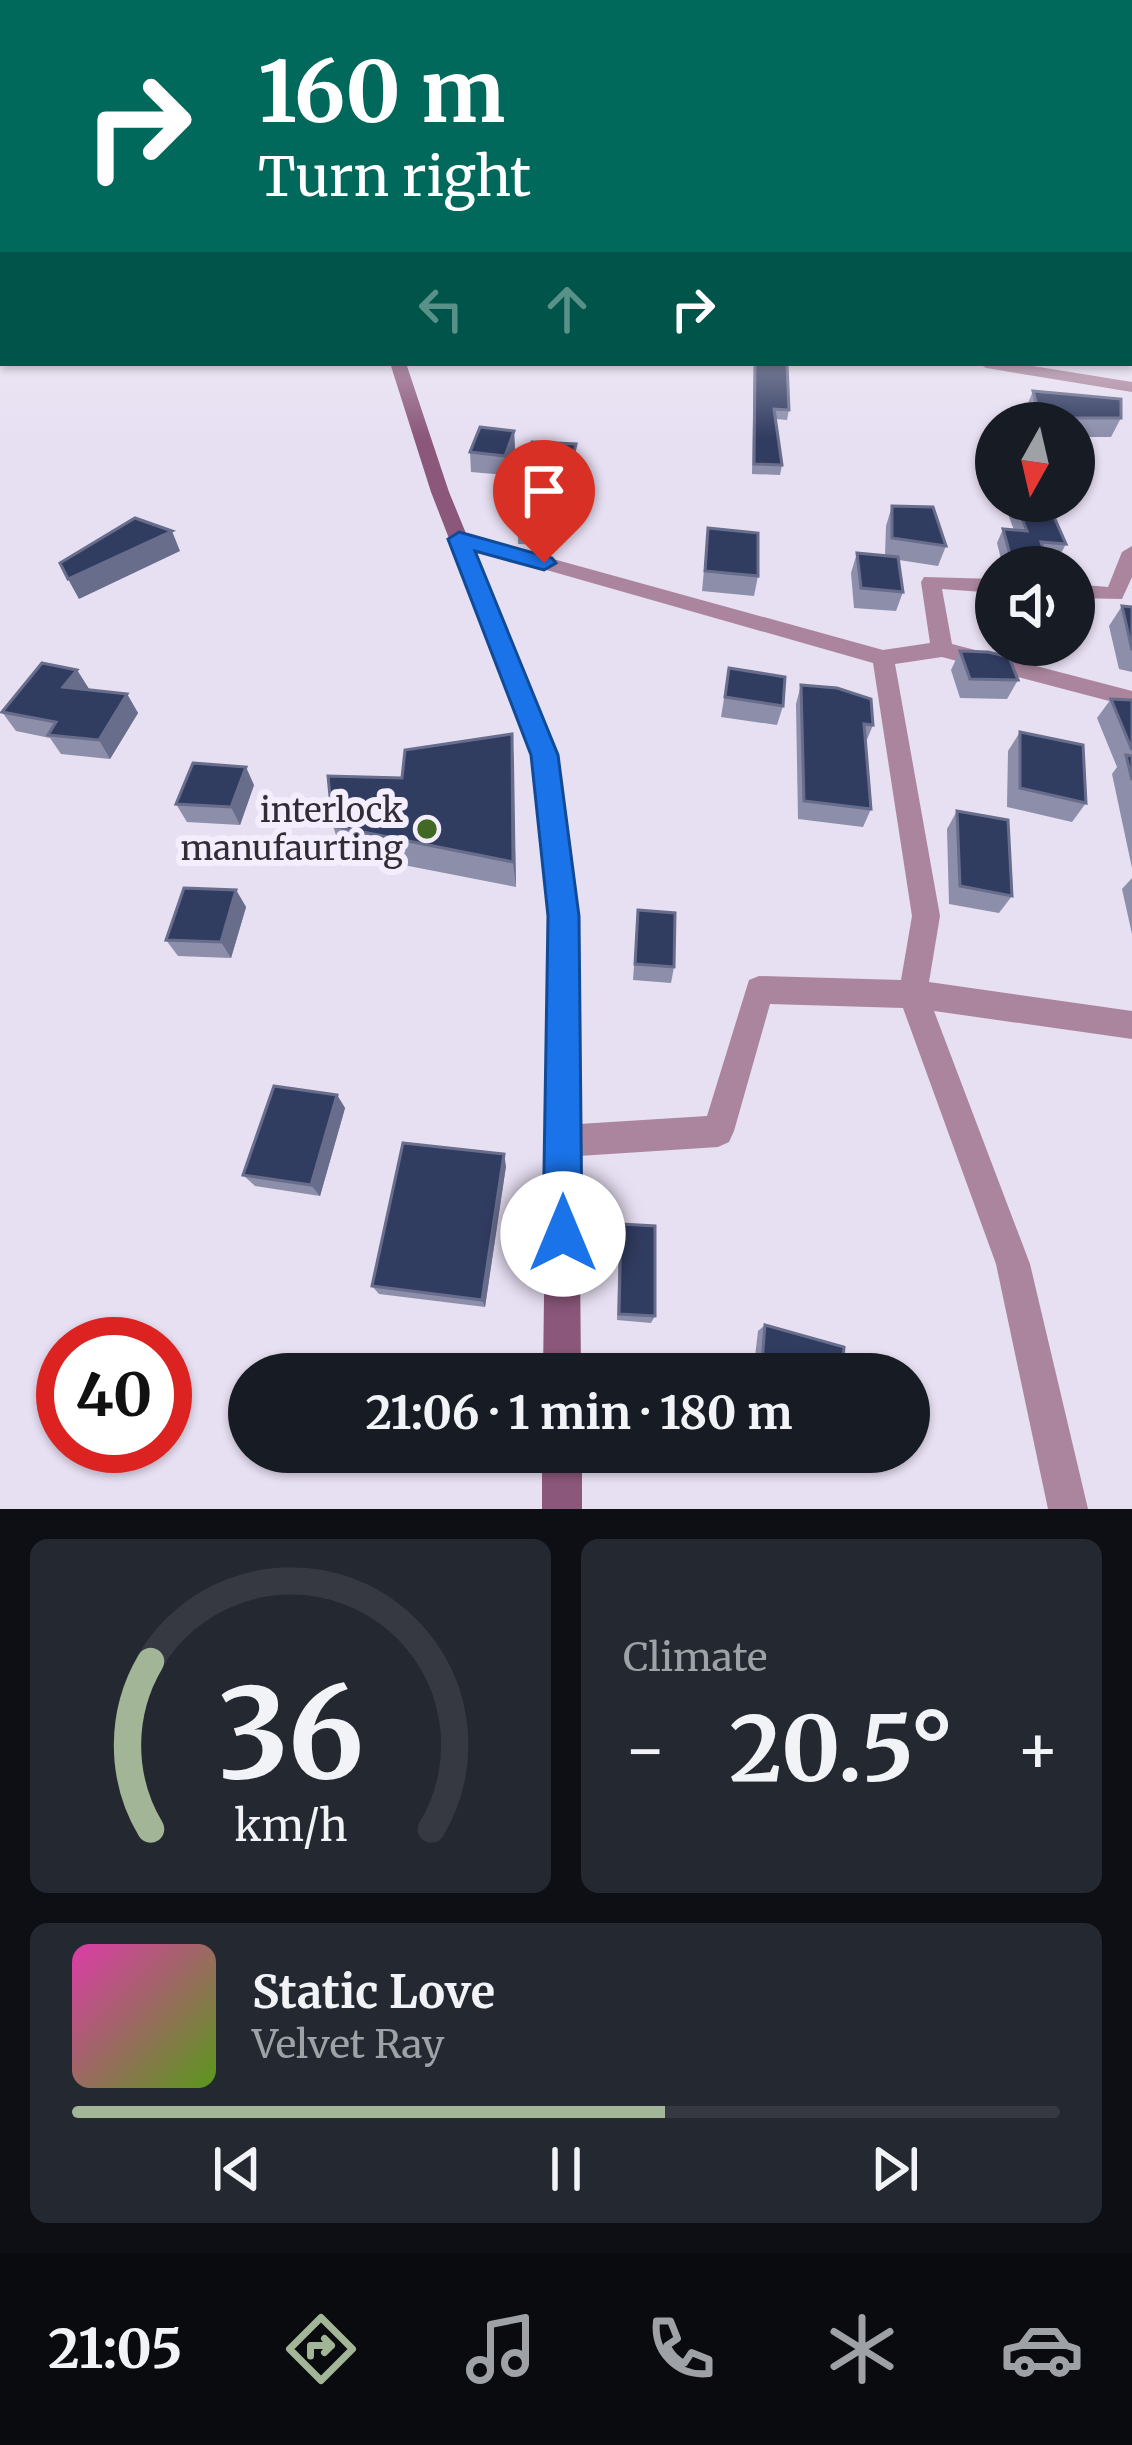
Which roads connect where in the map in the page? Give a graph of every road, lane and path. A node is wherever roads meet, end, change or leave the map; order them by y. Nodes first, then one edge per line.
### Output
1 (399, 366) edge
2 (1004, 366) edge
3 (1132, 387) edge
4 (459, 539) junction
5 (1132, 552) edge
6 (975, 585) edge
7 (1095, 593) edge
8 (942, 650) junction
9 (883, 658) junction
10 (1132, 699) edge
11 (913, 994) junction
12 (1132, 1025) edge
13 (563, 1141) junction
14 (562, 1353) edge
15 (562, 1473) edge
16 (562, 1509) edge
17 (1068, 1509) edge

1 - 4 street
2 - 3 street
4 - 9 street
4 - 13 street
5 - 7 street
6 - 8 street
8 - 9 street
8 - 10 street
9 - 11 street
11 - 12 street
11 - 13 street
11 - 17 street
13 - 14 street
15 - 16 street

